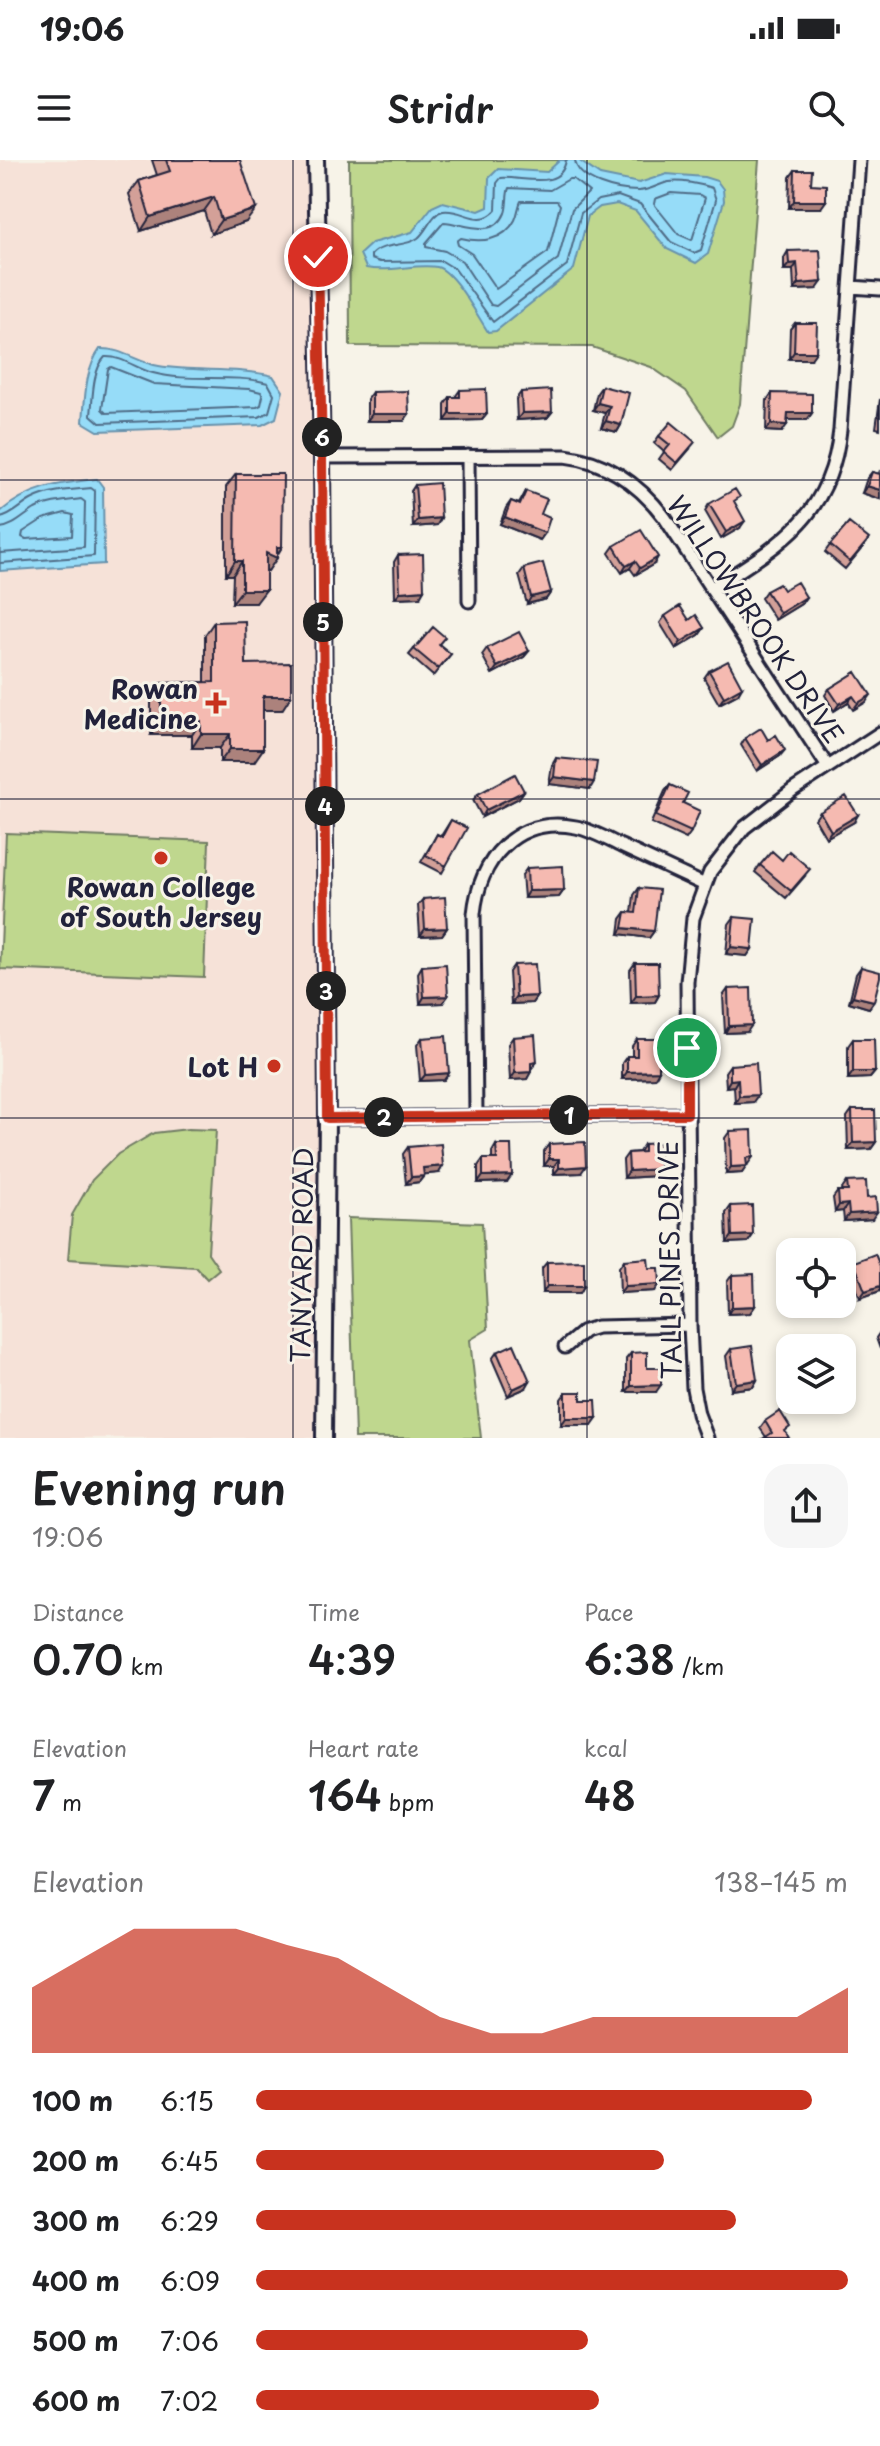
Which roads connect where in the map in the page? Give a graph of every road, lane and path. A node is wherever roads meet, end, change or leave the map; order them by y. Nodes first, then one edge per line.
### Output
1 (316, 160) edge
2 (859, 160) edge
3 (851, 287) junction
4 (880, 289) edge
5 (468, 456) junction
6 (322, 457) junction
7 (711, 589) junction
8 (469, 601) dead end
9 (880, 733) edge
10 (828, 767) junction
11 (705, 885) junction
12 (687, 1114) junction
13 (476, 1115) junction
14 (327, 1118) junction
15 (690, 1325) junction
16 (565, 1347) dead end
17 (324, 1438) edge
18 (707, 1438) edge

1 - 6 street, TANYARD ROAD
2 - 3 street
3 - 4 street
3 - 7 street
5 - 6 street, WILLOWBROOK DRIVE
5 - 7 street, WILLOWBROOK DRIVE
5 - 8 street
6 - 14 street, TANYARD ROAD
7 - 10 street, WILLOWBROOK DRIVE
9 - 10 street, TALL PINES DRIVE
10 - 11 street, TALL PINES DRIVE
11 - 12 street, TALL PINES DRIVE
11 - 13 street
12 - 13 street
12 - 15 street, TALL PINES DRIVE
13 - 14 street
14 - 17 street, TANYARD ROAD
15 - 16 street
15 - 18 street, TALL PINES DRIVE

